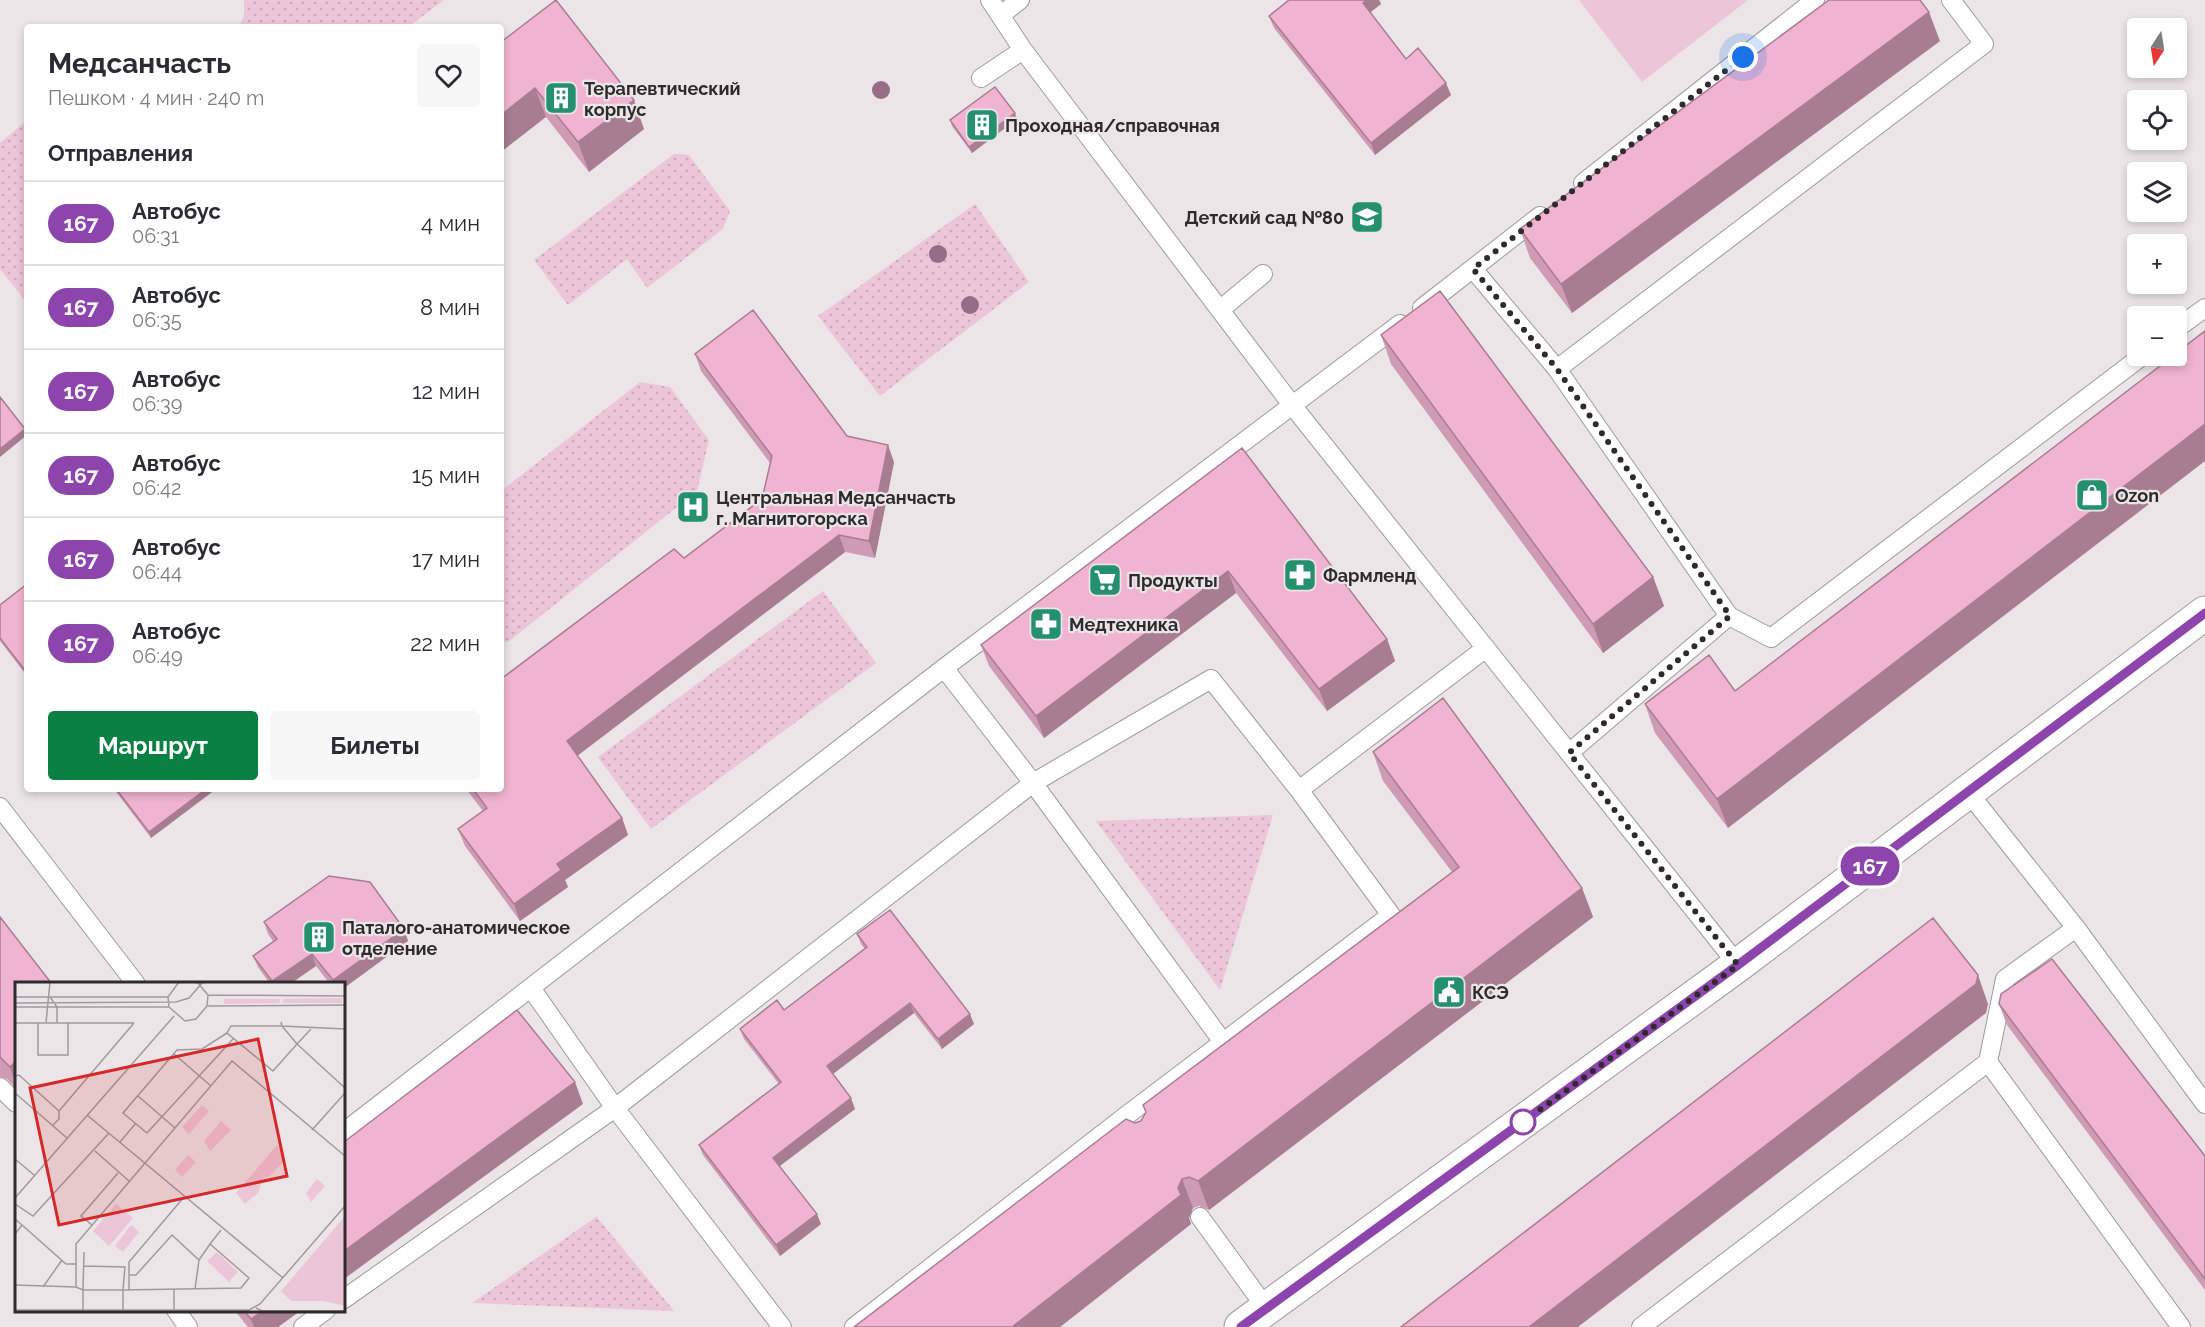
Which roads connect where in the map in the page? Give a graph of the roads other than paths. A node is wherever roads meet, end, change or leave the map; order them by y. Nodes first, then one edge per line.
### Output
1 (1020, 0) edge
2 (1815, 0) edge
3 (1951, 0) edge
4 (995, 7) edge
5 (1023, 50) junction
6 (981, 78) dead end
7 (1473, 269) junction
8 (1263, 274) dead end
9 (2205, 308) edge
10 (1221, 309) junction
11 (2187, 321) edge
12 (2129, 366) edge
13 (1557, 369) junction
14 (1292, 405) junction
15 (2205, 613) edge
16 (1730, 616) junction
17 (1486, 648) junction
18 (944, 668) junction
19 (1569, 753) junction
20 (1033, 783) junction
21 (1299, 790) junction
22 (1968, 792) junction
23 (0, 807) edge
24 (2076, 928) junction
25 (1738, 965) junction
26 (134, 982) edge
27 (531, 988) junction
28 (1223, 1042) junction
29 (1988, 1062) junction
30 (0, 1087) edge
31 (15, 1102) edge
32 (2205, 1104) edge
33 (615, 1108) junction
34 (1127, 1115) junction
35 (345, 1131) edge
36 (1139, 1132) edge
37 (1200, 1217) edge
38 (345, 1298) edge
39 (177, 1312) edge
40 (325, 1312) edge
41 (1254, 1318) edge
42 (188, 1327) edge
43 (303, 1327) edge
44 (782, 1327) edge
45 (854, 1327) edge
46 (1641, 1327) edge
47 (2181, 1327) edge

1 - 4 lane
2 - 7 lane
3 - 13 lane
4 - 5 lane
5 - 6 lane
5 - 10 lane
7 - 13 lane
7 - 14 lane
8 - 10 lane
9 - 11 lane
10 - 14 lane
12 - 16 lane
13 - 16 lane
14 - 17 lane
14 - 18 lane
15 - 22 main road
16 - 19 lane
17 - 19 lane
17 - 21 lane
18 - 20 lane
18 - 27 lane
19 - 25 lane
20 - 21 lane
20 - 28 lane
20 - 33 lane
21 - 28 lane
22 - 24 lane
22 - 25 main road
23 - 26 lane
24 - 29 lane
24 - 32 lane
25 - 41 main road
27 - 33 lane
27 - 35 lane
28 - 34 lane
29 - 46 lane
29 - 47 lane
30 - 31 lane
33 - 38 lane
33 - 44 lane
34 - 36 lane
34 - 45 lane
37 - 41 lane
39 - 42 lane
40 - 43 lane

